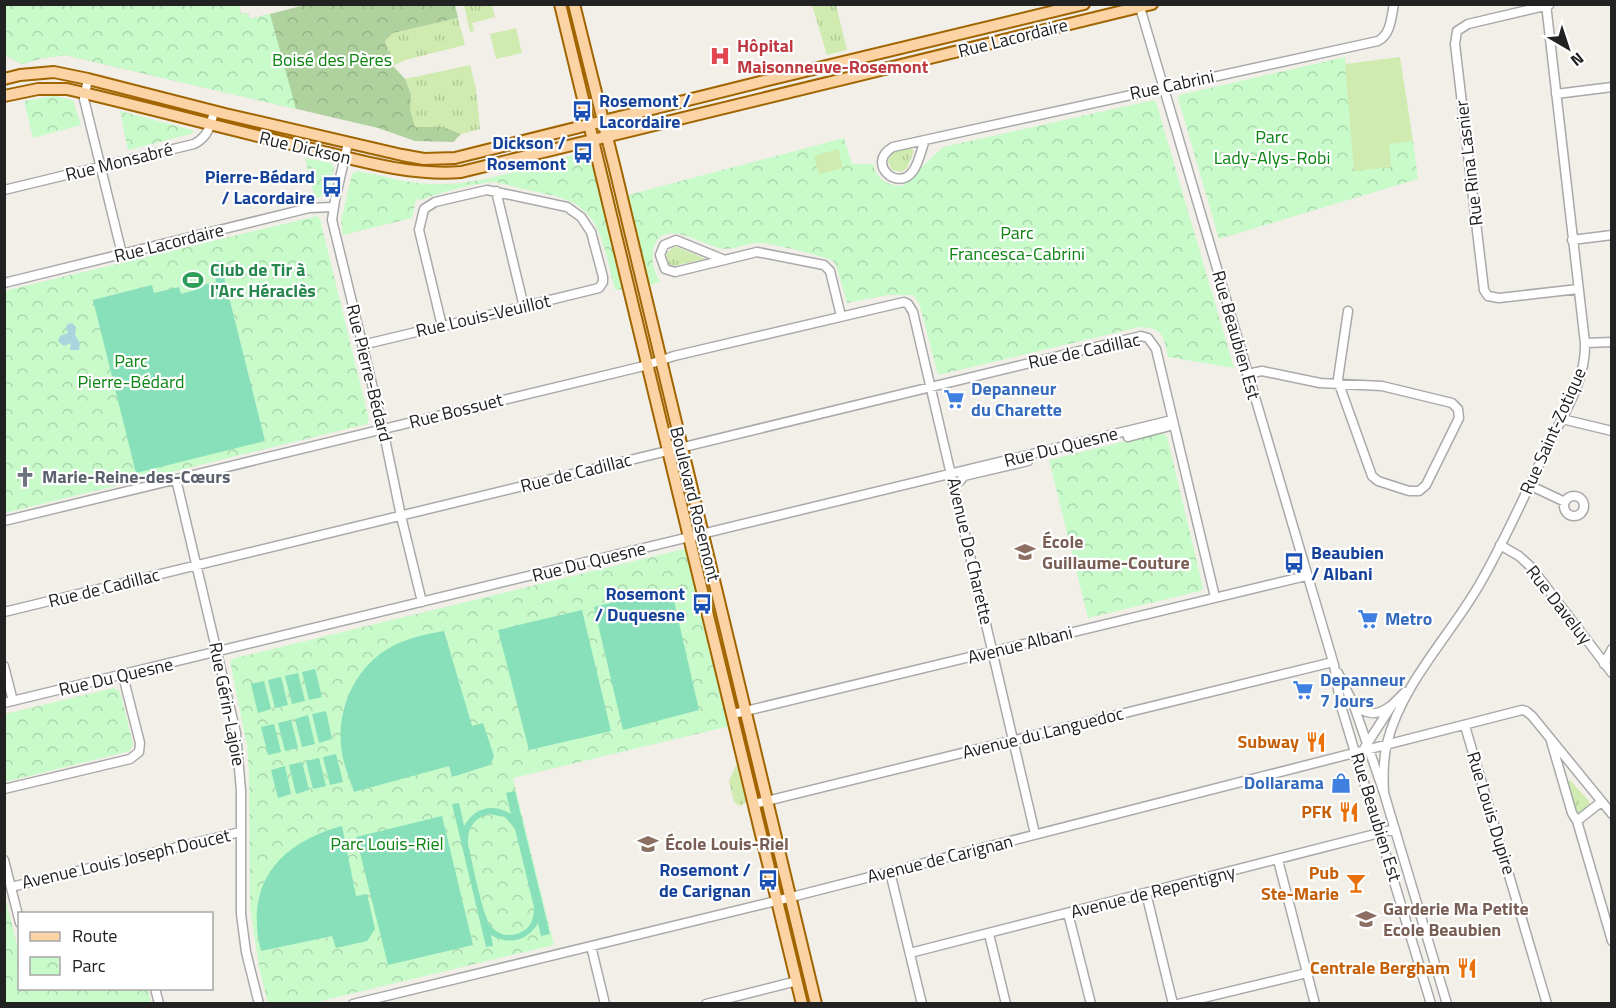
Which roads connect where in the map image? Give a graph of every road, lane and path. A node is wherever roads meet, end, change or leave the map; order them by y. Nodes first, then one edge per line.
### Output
1 (560, 4) edge
2 (574, 4) edge
3 (1084, 4) edge
4 (1152, 4) edge
5 (1394, 4) edge
6 (1547, 5) edge
7 (1139, 6) edge
8 (88, 78) junction
9 (4, 79) edge
10 (764, 81) junction
11 (1163, 87) junction
12 (1611, 87) edge
13 (84, 93) junction
14 (1556, 94) junction
15 (4, 96) edge
16 (769, 98) junction
17 (214, 111) junction
18 (603, 121) junction
19 (590, 124) junction
20 (211, 125) junction
21 (607, 137) junction
22 (594, 140) junction
23 (925, 140) junction
24 (348, 143) junction
25 (344, 157) junction
26 (100, 166) junction
27 (4, 190) edge
28 (496, 191) junction
29 (333, 207) junction
30 (1611, 235) edge
31 (1572, 240) junction
32 (122, 254) junction
33 (725, 260) junction
34 (4, 283) edge
35 (1578, 289) junction
36 (908, 304) joint
37 (524, 307) junction
38 (1348, 311) dead end
39 (841, 316) junction
40 (442, 326) junction
41 (1611, 342) edge
42 (1585, 343) junction
43 (362, 345) junction
44 (660, 360) junction
45 (649, 364) junction
46 (1247, 374) junction
47 (1339, 384) junction
48 (931, 386) junction
49 (1562, 419) junction
50 (1173, 423) junction
51 (383, 429) junction
52 (1611, 431) edge
53 (682, 448) junction
54 (670, 451) junction
55 (951, 474) junction
56 (176, 479) junction
57 (960, 481) dead end
58 (1529, 485) junction
59 (1565, 502) dead end
60 (401, 516) junction
61 (4, 521) edge
62 (703, 534) junction
63 (691, 537) junction
64 (1500, 545) junction
65 (197, 565) junction
66 (1306, 576) junction
67 (1215, 597) junction
68 (422, 602) junction
69 (4, 612) edge
70 (1611, 649) edge
71 (993, 651) junction
72 (218, 652) junction
73 (1333, 663) junction
74 (1604, 663) junction
75 (4, 666) edge
76 (1611, 674) edge
77 (123, 676) junction
78 (1412, 685) junction
79 (9, 702) edge
80 (1353, 703) junction
81 (1392, 705) junction
82 (745, 711) junction
83 (733, 714) junction
84 (1465, 726) junction
85 (1550, 738) junction
86 (1014, 740) junction
87 (1387, 745) junction
88 (1363, 751) junction
89 (4, 789) edge
90 (1384, 793) junction
91 (767, 801) junction
92 (1601, 802) junction
93 (754, 804) junction
94 (1611, 814) edge
95 (1577, 821) junction
96 (1395, 829) junction
97 (240, 832) junction
98 (1381, 833) junction
99 (1035, 834) junction
100 (4, 860) edge
101 (1278, 860) junction
102 (890, 872) junction
103 (11, 886) junction
104 (1413, 889) junction
105 (1146, 893) junction
106 (1399, 894) junction
107 (790, 897) junction
108 (778, 900) junction
109 (1068, 913) junction
110 (18, 915) edge
111 (989, 934) junction
112 (1611, 941) edge
113 (591, 946) junction
114 (910, 953) junction
115 (1307, 973) junction
116 (1439, 977) junction
117 (797, 981) junction
118 (1425, 981) junction
119 (259, 1004) edge
120 (353, 1004) edge
121 (604, 1004) edge
122 (706, 1004) edge
123 (802, 1004) edge
124 (816, 1004) edge
125 (922, 1004) edge
126 (1006, 1004) edge
127 (1091, 1004) edge
128 (1173, 1004) edge
129 (1178, 1004) edge
130 (1315, 1004) edge
131 (1431, 1004) edge
132 (1447, 1004) edge
133 (1547, 1004) edge

1 - 19 main road, Boulevard Rosemont
2 - 18 main road, Boulevard Rosemont
3 - 10 main road, Rue Lacordaire
4 - 7 main road, Rue Lacordaire
5 - 11 street, Rue Cabrini
6 - 14 street, Rue Saint-Zotique
6 - 35 street, Rue Rina Lasnier
7 - 11 street, Rue Beaubien Est
7 - 16 main road, Rue Lacordaire
8 - 9 main road, Rue Dickson
8 - 13 street
8 - 17 main road, Rue Dickson
10 - 16 main road
10 - 18 main road, Rue Lacordaire
11 - 23 street, Rue Cabrini
11 - 46 street, Rue Beaubien Est
12 - 14 street
13 - 15 main road, Rue Dickson
13 - 20 main road, Rue Dickson
13 - 26 street
14 - 31 street, Rue Saint-Zotique
16 - 21 main road, Rue Lacordaire
17 - 20 street
17 - 24 main road, Rue Dickson
18 - 19 main road, Rue Dickson
18 - 21 main road, Boulevard Rosemont
19 - 22 main road, Boulevard Rosemont
19 - 24 main road, Rue Dickson
20 - 25 main road, Rue Dickson
20 - 26 street, Rue Monsabré
21 - 22 main road, Rue Dickson
21 - 44 main road, Boulevard Rosemont
22 - 25 main road, Rue Dickson
22 - 45 main road, Boulevard Rosemont
23 - 23 street, Rue Cabrini
24 - 25 street, Rue Pierre-Bédard
25 - 29 street, Rue Pierre-Bédard
26 - 27 street, Rue Monsabré
26 - 32 street
28 - 37 street
28 - 37 street, Rue Louis-Veuillot
28 - 40 street
29 - 32 street, Rue Lacordaire
29 - 43 street, Rue Pierre-Bédard
30 - 31 street
31 - 35 street, Rue Saint-Zotique
32 - 34 street, Rue Lacordaire
33 - 33 street
33 - 39 street
35 - 42 street, Rue Saint-Zotique
36 - 39 street, Rue Bossuet
36 - 48 street, Avenue De Charette
37 - 40 street, Rue Louis-Veuillot
38 - 47 street
39 - 44 street, Rue Bossuet
40 - 43 street, Rue Louis-Veuillot
41 - 42 street
42 - 49 street, Rue Saint-Zotique
43 - 51 street, Rue Pierre-Bédard
44 - 45 street, Rue Bossuet
44 - 53 main road, Boulevard Rosemont
45 - 51 street, Rue Bossuet
45 - 54 main road, Boulevard Rosemont
46 - 47 street
46 - 66 street, Rue Beaubien Est
47 - 47 street
48 - 50 street, Rue de Cadillac
48 - 53 street, Rue de Cadillac
48 - 55 street, Avenue De Charette
49 - 52 street
49 - 58 street, Rue Saint-Zotique
50 - 55 street, Rue Du Quesne
50 - 57 street
50 - 67 street
51 - 56 street, Rue Bossuet
51 - 60 street, Rue Pierre-Bédard
53 - 54 street, Rue de Cadillac
53 - 62 main road, Boulevard Rosemont
54 - 60 street, Rue de Cadillac
54 - 63 main road, Boulevard Rosemont
55 - 62 street, Rue Du Quesne
55 - 71 street, Avenue De Charette
56 - 61 street, Rue Bossuet
56 - 65 street, Rue Gérin-Lajoie
58 - 59 street
58 - 64 street, Rue Saint-Zotique
60 - 65 street, Rue de Cadillac
60 - 68 street, Rue Pierre-Bédard
62 - 63 street, Rue Du Quesne
62 - 82 main road, Boulevard Rosemont
63 - 68 street, Rue Du Quesne
63 - 83 main road, Boulevard Rosemont
64 - 74 street, Rue Daveluy
64 - 78 street, Rue Saint-Zotique
65 - 69 street, Rue de Cadillac
65 - 72 street, Rue Gérin-Lajoie
66 - 67 street, Avenue Albani
66 - 73 street, Rue Beaubien Est
67 - 71 street, Avenue Albani
68 - 72 street, Rue Du Quesne
70 - 74 street
71 - 82 street, Avenue Albani
71 - 86 street, Avenue De Charette
72 - 77 street, Rue Du Quesne
72 - 97 street, Rue Gérin-Lajoie
73 - 80 street, Rue Beaubien Est
73 - 86 street, Avenue du Languedoc
73 - 88 street, Rue Beaubien Est
74 - 76 street, Rue Daveluy
75 - 79 street
77 - 79 street, Rue Du Quesne
77 - 89 street
78 - 81 street, Rue Saint-Zotique
78 - 87 street, Rue Saint-Zotique
80 - 81 street
80 - 88 street, Rue Beaubien Est
81 - 88 street, Rue Saint-Zotique
82 - 83 street, Avenue Albani
82 - 91 main road, Boulevard Rosemont
83 - 93 main road, Boulevard Rosemont
84 - 85 street, Avenue de Carignan
84 - 87 street, Avenue de Carignan
84 - 133 street, Rue Louis Dupire
85 - 92 street
85 - 95 street
86 - 91 street, Avenue du Languedoc
86 - 99 street, Avenue De Charette
87 - 88 street, Avenue de Carignan
87 - 90 street, Rue Beaubien Est
88 - 90 street, Rue Beaubien Est
88 - 98 street, Rue Beaubien Est
88 - 99 street, Avenue de Carignan
90 - 96 street, Rue Beaubien Est
91 - 93 street, Avenue du Languedoc
91 - 107 main road, Boulevard Rosemont
92 - 94 street
92 - 95 street
93 - 108 main road, Boulevard Rosemont
95 - 112 street
96 - 98 street, Avenue de Repentigny
96 - 104 street, Rue Beaubien Est
97 - 103 street, Avenue Louis Joseph Doucet
97 - 119 street, Rue Gérin-Lajoie
98 - 101 street, Avenue de Repentigny
98 - 106 street, Rue Beaubien Est
99 - 102 street, Avenue de Carignan
100 - 103 street
101 - 105 street, Avenue de Repentigny
101 - 115 street
102 - 107 street, Avenue de Carignan
102 - 114 street
103 - 110 street
104 - 106 street
104 - 116 street, Rue Beaubien Est
105 - 109 street, Avenue de Repentigny
105 - 128 street
106 - 118 street, Rue Beaubien Est
107 - 108 street, Avenue de Carignan
107 - 124 main road, Boulevard Rosemont
108 - 113 street, Avenue de Carignan
108 - 117 main road, Boulevard Rosemont
109 - 111 street, Avenue de Repentigny
109 - 127 street
111 - 114 street, Avenue de Repentigny
111 - 126 street
113 - 120 street, Avenue de Carignan
113 - 121 street
114 - 125 street
115 - 129 street
115 - 130 street
116 - 118 street
116 - 132 street, Rue Beaubien Est
117 - 122 street
117 - 123 main road, Boulevard Rosemont
118 - 131 street, Rue Beaubien Est

